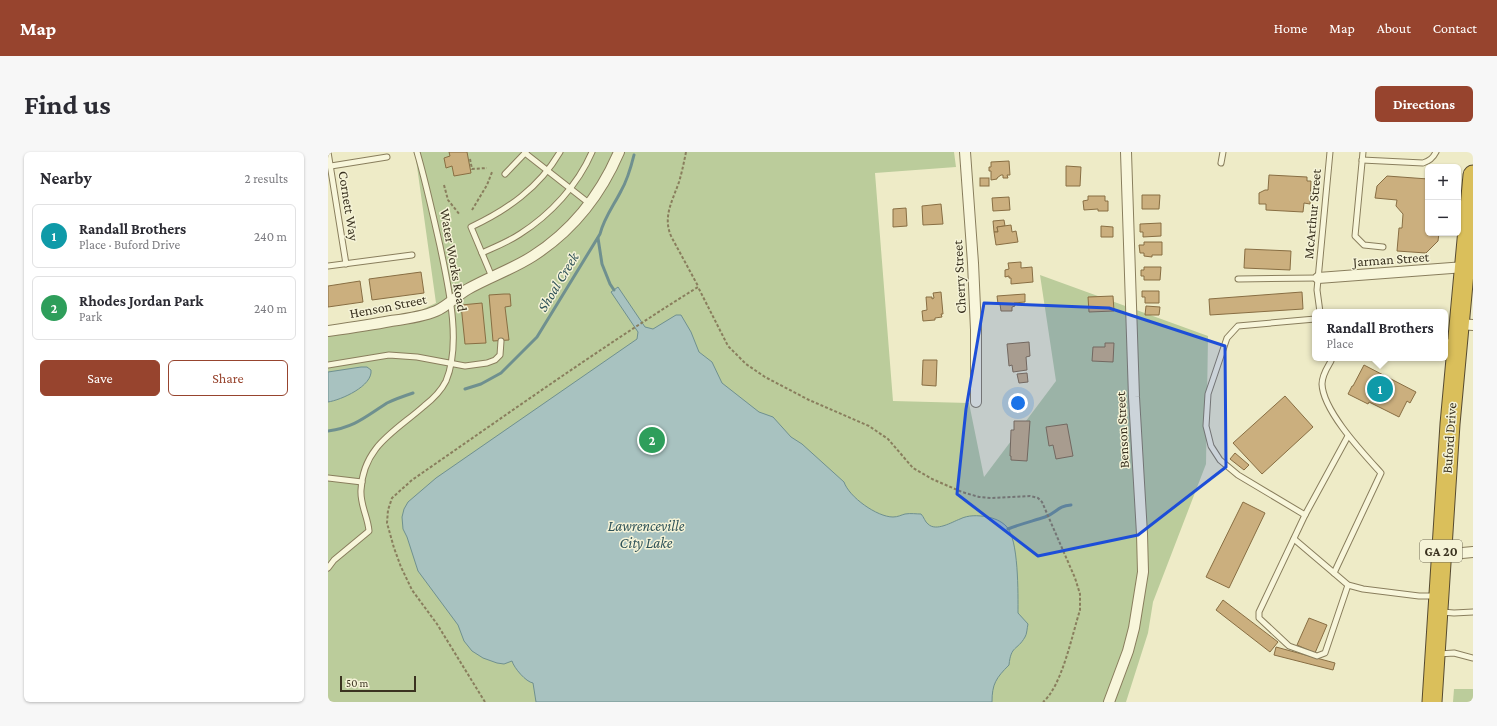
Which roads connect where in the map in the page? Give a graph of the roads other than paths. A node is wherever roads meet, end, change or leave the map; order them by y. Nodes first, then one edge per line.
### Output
1 (328, 152) edge
2 (417, 152) edge
3 (525, 152) edge
4 (560, 152) edge
5 (592, 152) edge
6 (620, 152) edge
7 (965, 152) edge
8 (1126, 152) edge
9 (1224, 152) edge
10 (1330, 152) edge
11 (1363, 152) edge
12 (1436, 152) edge
13 (387, 157) dead end
14 (1362, 160) junction
15 (1221, 163) dead end
16 (331, 166) junction
17 (548, 170) junction
18 (505, 174) dead end
19 (1473, 176) edge
20 (570, 188) junction
21 (590, 204) junction
22 (1384, 247) dead end
23 (482, 253) junction
24 (412, 255) dead end
25 (346, 264) junction
26 (328, 266) edge
27 (1465, 267) junction
28 (492, 277) junction
29 (1318, 278) junction
30 (1238, 279) dead end
31 (450, 302) junction
32 (1320, 309) edge
33 (1312, 319) edge
34 (328, 331) edge
35 (1459, 333) edge
36 (500, 341) dead end
37 (1330, 361) edge
38 (328, 364) edge
39 (452, 364) junction
40 (976, 402) dead end
41 (1348, 436) junction
42 (328, 478) edge
43 (362, 482) junction
44 (1305, 515) junction
45 (1294, 538) junction
46 (1473, 552) edge
47 (1441, 555) junction
48 (328, 568) edge
49 (1334, 573) junction
50 (1348, 584) junction
51 (1438, 603) junction
52 (1473, 612) edge
53 (1434, 654) junction
54 (1473, 658) edge
55 (1109, 702) edge
56 (1432, 702) edge

1 - 16 lane, Cornett Way
2 - 31 lane, Water Works Road
3 - 17 lane
3 - 18 lane
4 - 17 lane
5 - 20 lane
6 - 21 street, Henson Street
7 - 40 street, Cherry Street
8 - 55 street, Benson Street
9 - 15 lane
10 - 29 lane, McArthur Street
11 - 14 lane
12 - 14 lane
13 - 16 lane
14 - 22 lane
16 - 25 lane, Cornett Way
17 - 20 lane
17 - 23 lane
19 - 27 highway, Buford Drive / GA 20
20 - 21 lane
20 - 23 lane
21 - 28 street, Henson Street
23 - 28 lane
24 - 25 lane
25 - 26 lane
27 - 29 street, Jarman Street
27 - 35 highway, Buford Drive / GA 20
28 - 31 street, Henson Street
29 - 30 lane
29 - 32 lane, McArthur Street
31 - 34 street, Henson Street
31 - 39 lane, Water Works Road
33 - 44 lane
35 - 47 highway, Buford Drive / GA 20
36 - 39 lane
37 - 41 lane
38 - 39 lane
39 - 43 lane, Water Works Road
41 - 44 lane
41 - 49 lane
42 - 43 lane
43 - 48 lane, Water Works Road
44 - 45 lane
45 - 49 lane
45 - 50 lane
46 - 47 street
47 - 51 highway, Buford Drive / GA 20
49 - 50 lane
50 - 51 lane
51 - 52 lane
51 - 53 highway, Buford Drive / GA 20
53 - 54 lane
53 - 56 highway, Buford Drive / GA 20

